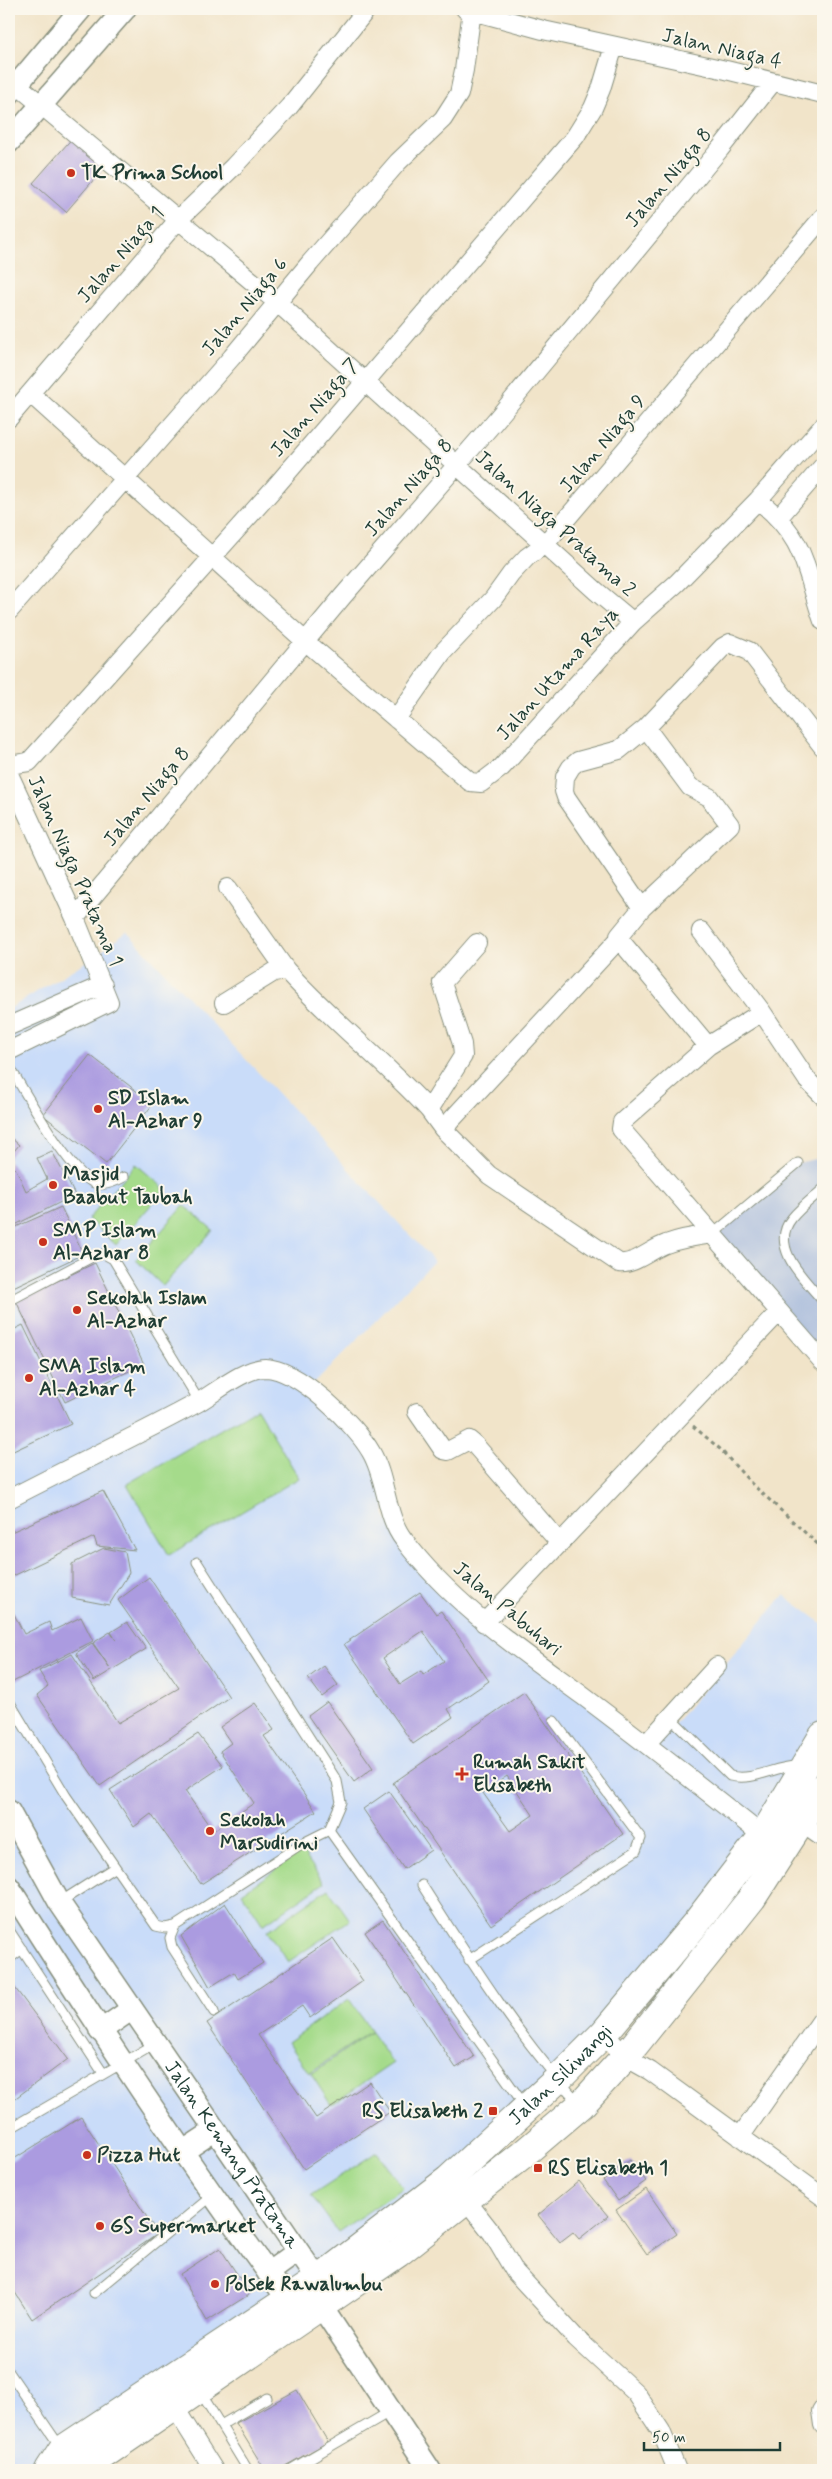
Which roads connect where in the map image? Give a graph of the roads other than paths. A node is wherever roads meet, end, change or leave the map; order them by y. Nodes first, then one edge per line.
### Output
1 (81, 9) edge
2 (125, 9) edge
3 (366, 9) edge
4 (468, 10) edge
5 (614, 46) junction
6 (772, 83) junction
7 (11, 86) edge
8 (823, 94) edge
9 (40, 106) junction
10 (9, 142) edge
11 (823, 217) edge
12 (178, 220) junction
13 (278, 304) junction
14 (366, 383) junction
15 (31, 394) junction
16 (9, 418) edge
17 (823, 426) edge
18 (458, 465) junction
19 (823, 466) edge
20 (125, 479) junction
21 (758, 500) junction
22 (779, 517) junction
23 (546, 544) junction
24 (212, 558) junction
25 (9, 612) edge
26 (823, 621) edge
27 (633, 622) junction
28 (305, 641) junction
29 (396, 719) junction
30 (646, 728) junction
31 (823, 747) edge
32 (9, 765) edge
33 (9, 774) edge
34 (228, 888) dead end
35 (642, 908) junction
36 (75, 918) junction
37 (701, 930) dead end
38 (619, 939) junction
39 (477, 943) dead end
40 (286, 970) junction
41 (103, 985) junction
42 (224, 1003) dead end
43 (762, 1012) junction
44 (9, 1026) edge
45 (708, 1046) junction
46 (9, 1052) edge
47 (9, 1066) edge
48 (823, 1096) edge
49 (429, 1110) junction
50 (443, 1129) junction
51 (798, 1163) dead end
52 (124, 1178) dead end
53 (823, 1189) edge
54 (713, 1234) junction
55 (9, 1301) edge
56 (823, 1301) edge
57 (778, 1312) junction
58 (823, 1362) edge
59 (199, 1401) junction
60 (417, 1412) dead end
61 (9, 1499) edge
62 (559, 1542) junction
63 (197, 1562) dead end
64 (484, 1623) junction
65 (717, 1666) dead end
66 (9, 1701) edge
67 (670, 1717) junction
68 (554, 1722) dead end
69 (823, 1736) edge
70 (646, 1744) junction
71 (804, 1767) junction
72 (823, 1788) edge
73 (9, 1811) edge
74 (801, 1823) edge
75 (329, 1830) junction
76 (763, 1836) junction
77 (115, 1867) junction
78 (422, 1885) dead end
79 (9, 1887) edge
80 (59, 1902) junction
81 (175, 1926) junction
82 (9, 1930) edge
83 (22, 1950) junction
84 (9, 1959) edge
85 (469, 1960) junction
86 (132, 2009) junction
87 (214, 2012) dead end
88 (823, 2018) edge
89 (100, 2031) junction
90 (604, 2033) junction
91 (156, 2044) junction
92 (625, 2057) junction
93 (112, 2068) junction
94 (558, 2079) junction
95 (581, 2104) junction
96 (526, 2108) junction
97 (9, 2129) edge
98 (214, 2132) junction
99 (740, 2137) junction
100 (182, 2152) junction
101 (213, 2195) junction
102 (823, 2197) edge
103 (466, 2200) junction
104 (297, 2252) junction
105 (268, 2272) junction
106 (94, 2293) dead end
107 (320, 2293) junction
108 (289, 2301) junction
109 (230, 2354) junction
110 (9, 2372) edge
111 (200, 2390) junction
112 (267, 2398) dead end
113 (175, 2408) junction
114 (823, 2408) edge
115 (391, 2411) junction
116 (221, 2425) junction
117 (823, 2425) edge
118 (68, 2464) edge
119 (214, 2470) edge
120 (248, 2470) edge
121 (290, 2470) edge
122 (430, 2470) edge
123 (677, 2470) edge

1 - 7 street
2 - 9 street
3 - 12 street, Jalan Niaga 1
4 - 5 street, Jalan Niaga 4
4 - 13 street, Jalan Niaga 6
5 - 6 street, Jalan Niaga 4
5 - 14 street, Jalan Niaga 7
6 - 8 street, Jalan Niaga 4
6 - 18 street, Jalan Niaga 8
7 - 9 street, Jalan Niaga Pratama 2
9 - 10 street
9 - 12 street, Jalan Niaga Pratama 2
11 - 23 street, Jalan Niaga 9
12 - 13 street, Jalan Niaga Pratama 2
12 - 15 street, Jalan Niaga 1
13 - 14 street, Jalan Niaga Pratama 2
13 - 20 street, Jalan Niaga 6
14 - 18 street, Jalan Niaga Pratama 2
14 - 24 street, Jalan Niaga 7
15 - 16 street, Jalan Niaga 1
15 - 20 street
17 - 21 street, Jalan Utama Raya
18 - 23 street, Jalan Niaga Pratama 2
18 - 28 street, Jalan Niaga 8
19 - 22 street
20 - 24 street
20 - 25 street, Jalan Niaga 6
21 - 22 street
21 - 27 street, Jalan Utama Raya
22 - 26 street
23 - 27 street, Jalan Niaga Pratama 2
23 - 29 street, Jalan Niaga 9
24 - 28 street
24 - 32 street, Jalan Niaga 7
27 - 29 street, Jalan Utama Raya
28 - 29 street
28 - 36 street, Jalan Niaga 8
30 - 31 street
30 - 35 street
30 - 35 street
33 - 36 street, Jalan Niaga Pratama 1
34 - 40 street
35 - 38 street
36 - 41 street, Jalan Niaga Pratama 1
37 - 43 street
38 - 45 street
38 - 50 street
39 - 49 street
40 - 42 street
40 - 49 street
41 - 44 street
41 - 46 street
43 - 45 street
43 - 48 street
45 - 54 street
47 - 52 lane
49 - 50 street
50 - 54 street
51 - 54 lane
53 - 56 lane
54 - 57 street
55 - 59 lane
57 - 58 street
57 - 62 street
59 - 61 street, Jalan Pabuhari
59 - 64 street, Jalan Pabuhari
60 - 62 street
62 - 64 street
63 - 75 lane
64 - 70 street, Jalan Pabuhari
65 - 67 street
66 - 77 lane
67 - 70 street
67 - 71 lane
68 - 85 lane
69 - 71 main road, Jalan Siliwangi
70 - 76 street, Jalan Pabuhari
71 - 74 main road, Jalan Siliwangi
72 - 74 main road, Jalan Siliwangi
73 - 80 street, Jalan Kemang Pratama
74 - 76 main road, Jalan Siliwangi
74 - 92 main road, Jalan Siliwangi
75 - 81 lane
75 - 96 lane
76 - 90 main road, Jalan Siliwangi
77 - 80 lane
77 - 81 lane
78 - 85 lane
79 - 89 street, Jalan Kemang Pratama
80 - 86 street, Jalan Kemang Pratama
81 - 87 lane
82 - 83 lane
83 - 84 lane
83 - 93 lane
85 - 94 lane
86 - 89 street
86 - 91 street, Jalan Kemang Pratama
88 - 99 street
89 - 93 street, Jalan Kemang Pratama
90 - 92 street
90 - 94 main road, Jalan Siliwangi
91 - 93 lane
91 - 98 street, Jalan Kemang Pratama
92 - 95 main road, Jalan Siliwangi
92 - 99 street
93 - 97 lane
93 - 100 street, Jalan Kemang Pratama
94 - 95 lane
94 - 96 main road, Jalan Siliwangi
95 - 103 main road, Jalan Siliwangi
96 - 107 main road, Jalan Siliwangi
98 - 100 street
98 - 104 street, Jalan Kemang Pratama
99 - 102 street
100 - 101 street, Jalan Kemang Pratama
101 - 105 street, Jalan Kemang Pratama
101 - 106 lane
103 - 107 main road, Jalan Siliwangi
103 - 123 street
104 - 105 street
104 - 107 street, Jalan Kemang Pratama
105 - 108 street, Jalan Kemang Pratama
107 - 108 main road, Jalan Siliwangi
107 - 109 main road, Jalan Siliwangi
107 - 115 street, Jalan Kemang Pratama
108 - 109 main road, Jalan Siliwangi
109 - 111 main road
109 - 118 main road
110 - 118 lane
111 - 113 main road
111 - 116 lane
112 - 116 lane
113 - 118 main road
113 - 119 street
114 - 117 street
115 - 121 lane
115 - 122 street, Jalan Kemang Pratama
116 - 120 lane

